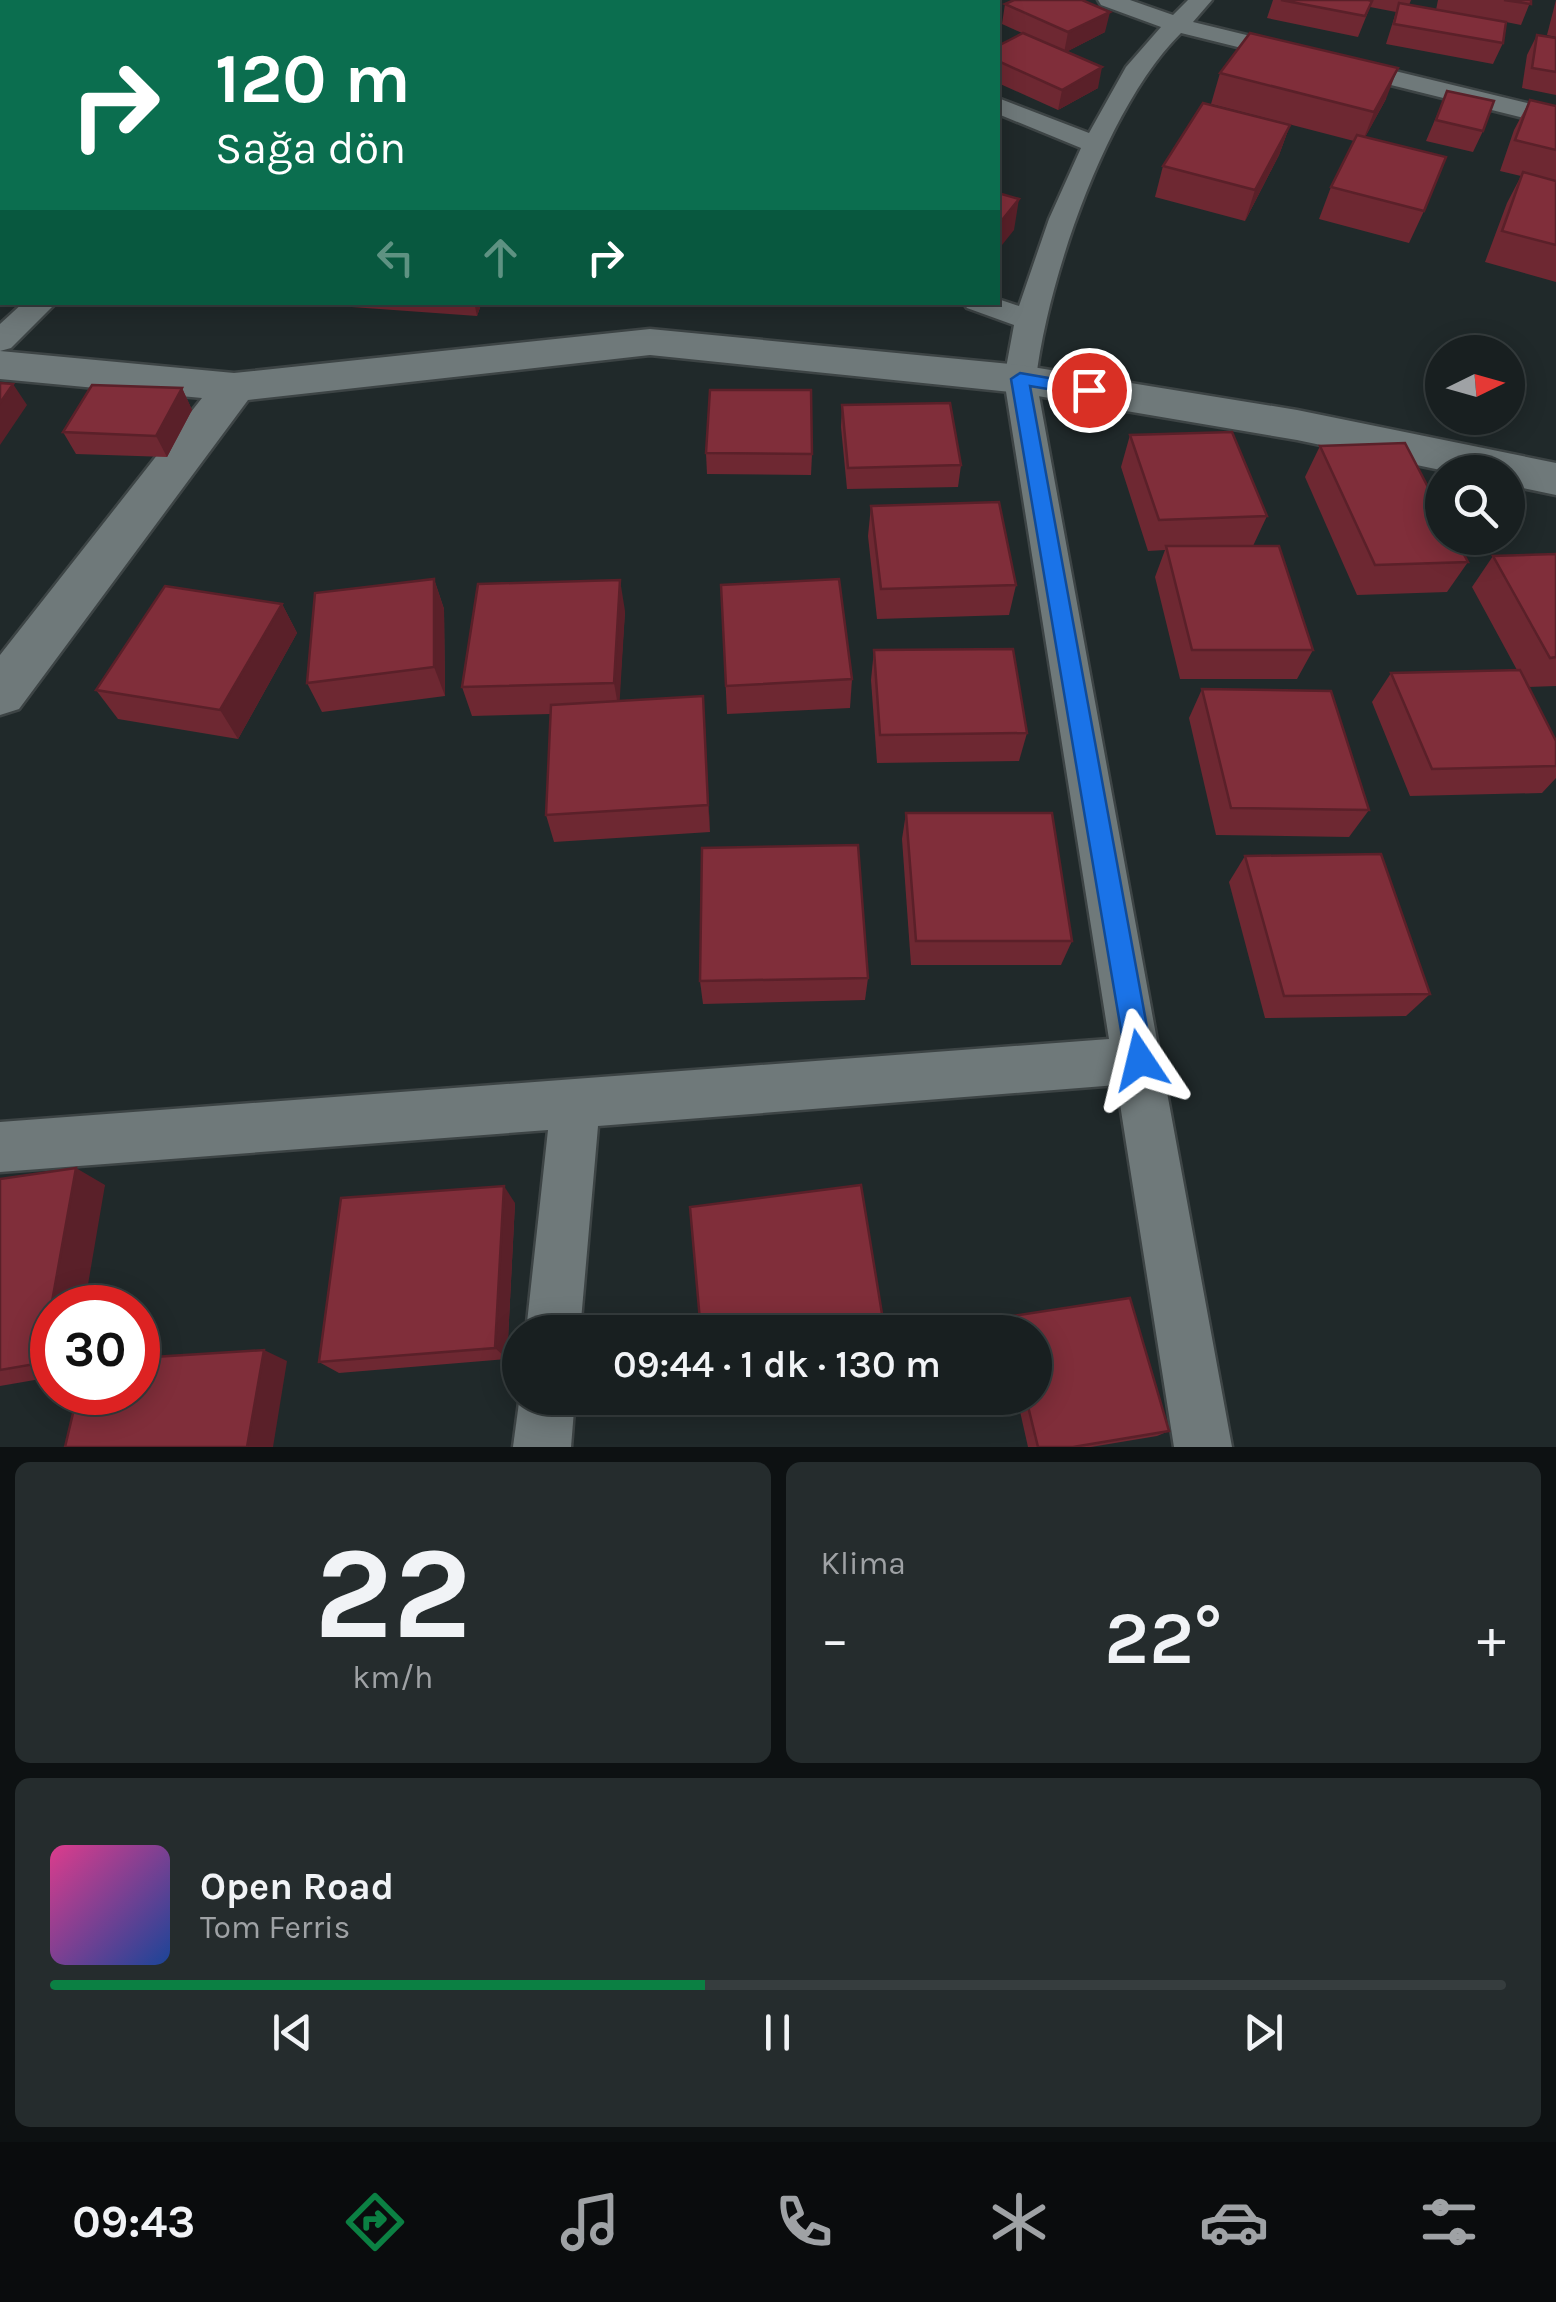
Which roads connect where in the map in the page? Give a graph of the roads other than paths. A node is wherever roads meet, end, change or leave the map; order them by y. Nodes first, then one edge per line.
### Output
1 (1109, 0) edge
2 (1201, 0) edge
3 (1178, 24) junction
4 (1000, 106) edge
5 (1556, 118) edge
6 (1097, 145) junction
7 (39, 305) edge
8 (987, 305) edge
9 (1032, 321) junction
10 (0, 341) edge
11 (0, 365) edge
12 (1020, 379) junction
13 (234, 387) junction
14 (1556, 479) edge
15 (0, 694) edge
16 (1140, 1060) junction
17 (575, 1103) junction
18 (0, 1147) edge
19 (555, 1315) edge
20 (545, 1415) edge
21 (542, 1447) edge
22 (1203, 1447) edge

1 - 3 street
2 - 3 street
3 - 5 street
3 - 6 street
4 - 6 street
6 - 9 street
7 - 10 street
8 - 9 street
9 - 12 street
11 - 13 street
12 - 13 street
12 - 14 street
12 - 16 street
13 - 15 street
16 - 17 street
16 - 22 street
17 - 18 street
17 - 19 street
20 - 21 street

